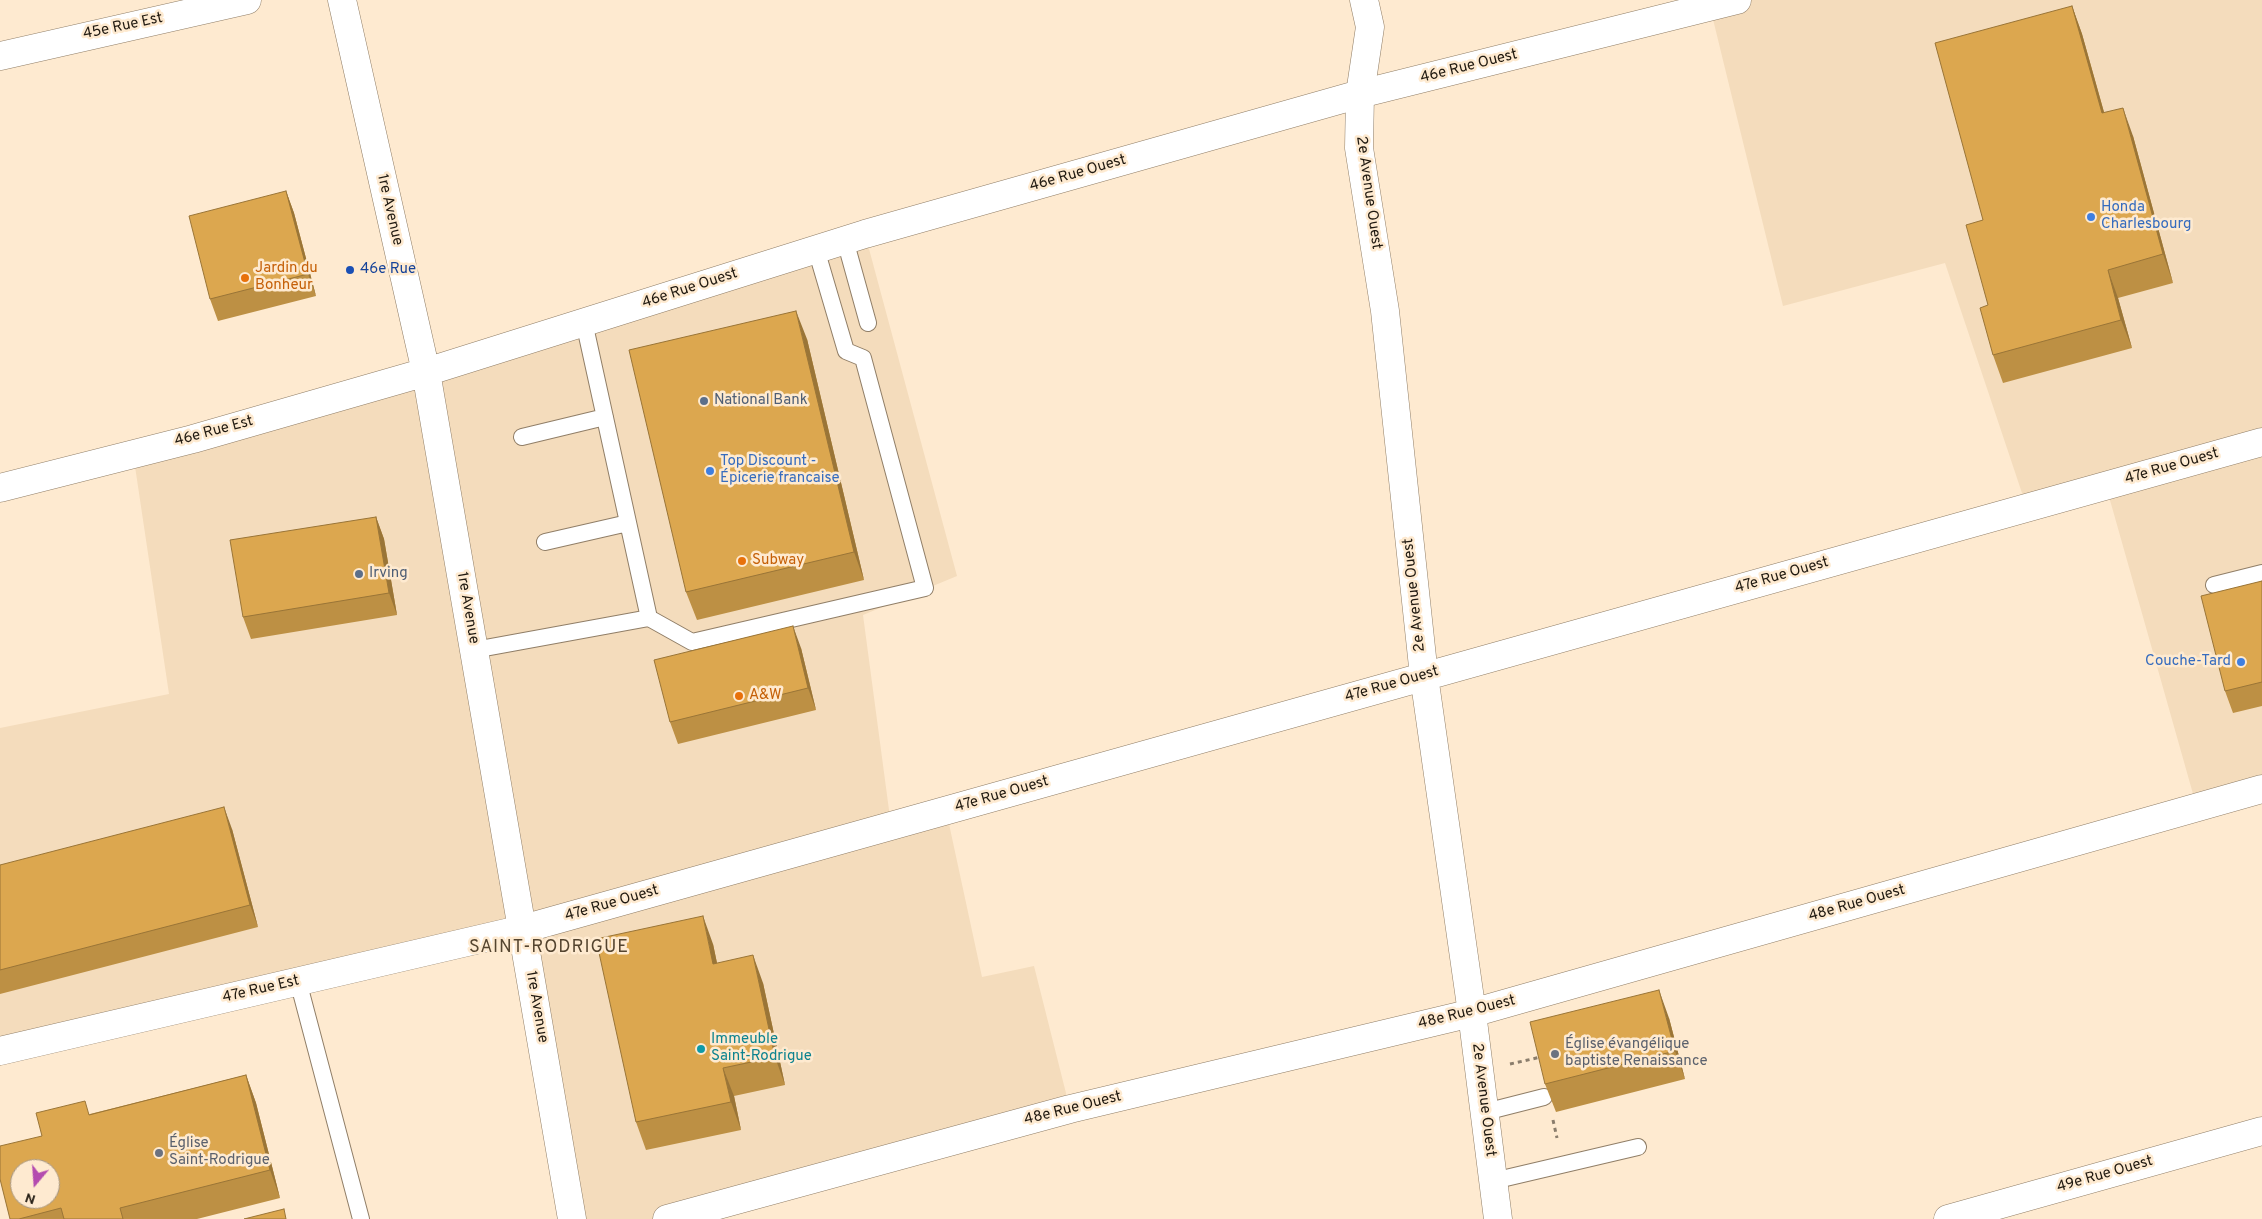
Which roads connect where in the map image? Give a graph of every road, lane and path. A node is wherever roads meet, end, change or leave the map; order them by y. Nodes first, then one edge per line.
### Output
1 (247, 0) edge
2 (342, 0) edge
3 (1364, 0) edge
4 (1736, 0) edge
5 (0, 56) edge
6 (1360, 94) junction
7 (845, 240) junction
8 (816, 249) junction
9 (584, 322) junction
10 (868, 323) dead end
11 (426, 372) junction
12 (604, 417) junction
13 (522, 437) dead end
14 (2262, 442) edge
15 (0, 488) edge
16 (628, 523) junction
17 (545, 542) dead end
18 (2262, 573) edge
19 (2214, 585) dead end
20 (649, 618) junction
21 (474, 650) junction
22 (1424, 676) junction
23 (2262, 790) edge
24 (523, 929) junction
25 (298, 981) junction
26 (1472, 1013) junction
27 (0, 1051) edge
28 (1544, 1097) edge
29 (1485, 1112) junction
30 (1553, 1120) dead end
31 (2262, 1131) edge
32 (1559, 1147) dead end
33 (1638, 1147) dead end
34 (1494, 1180) junction
35 (361, 1219) edge
36 (572, 1219) edge
37 (667, 1219) edge
38 (1498, 1219) edge
39 (1948, 1219) edge

1 - 5 street, 45e Rue Est
2 - 11 street, 1re Avenue
3 - 6 street, 2e Avenue Ouest
4 - 6 street, 46e Rue Ouest
6 - 7 street, 46e Rue Ouest
6 - 22 street, 2e Avenue Ouest
7 - 8 street, 46e Rue Ouest
7 - 10 lane
8 - 9 street, 46e Rue Ouest
8 - 20 lane
9 - 11 street, 46e Rue Ouest
9 - 12 lane
11 - 15 street, 46e Rue Est
11 - 21 street, 1re Avenue
12 - 13 lane
12 - 16 lane
14 - 22 street, 47e Rue Ouest
16 - 17 lane
16 - 20 lane
18 - 19 lane
20 - 21 lane
21 - 24 street, 1re Avenue
22 - 24 street, 47e Rue Ouest
22 - 26 street, 2e Avenue Ouest
23 - 26 street, 48e Rue Ouest
24 - 25 street, 47e Rue Est
24 - 36 street, 1re Avenue
25 - 27 street, 47e Rue Est
25 - 35 lane
26 - 29 street, 2e Avenue Ouest
26 - 37 street, 48e Rue Ouest
28 - 29 lane
29 - 34 street, 2e Avenue Ouest
30 - 32 path
31 - 39 street, 49e Rue Ouest
33 - 34 lane
34 - 38 street, 2e Avenue Ouest

